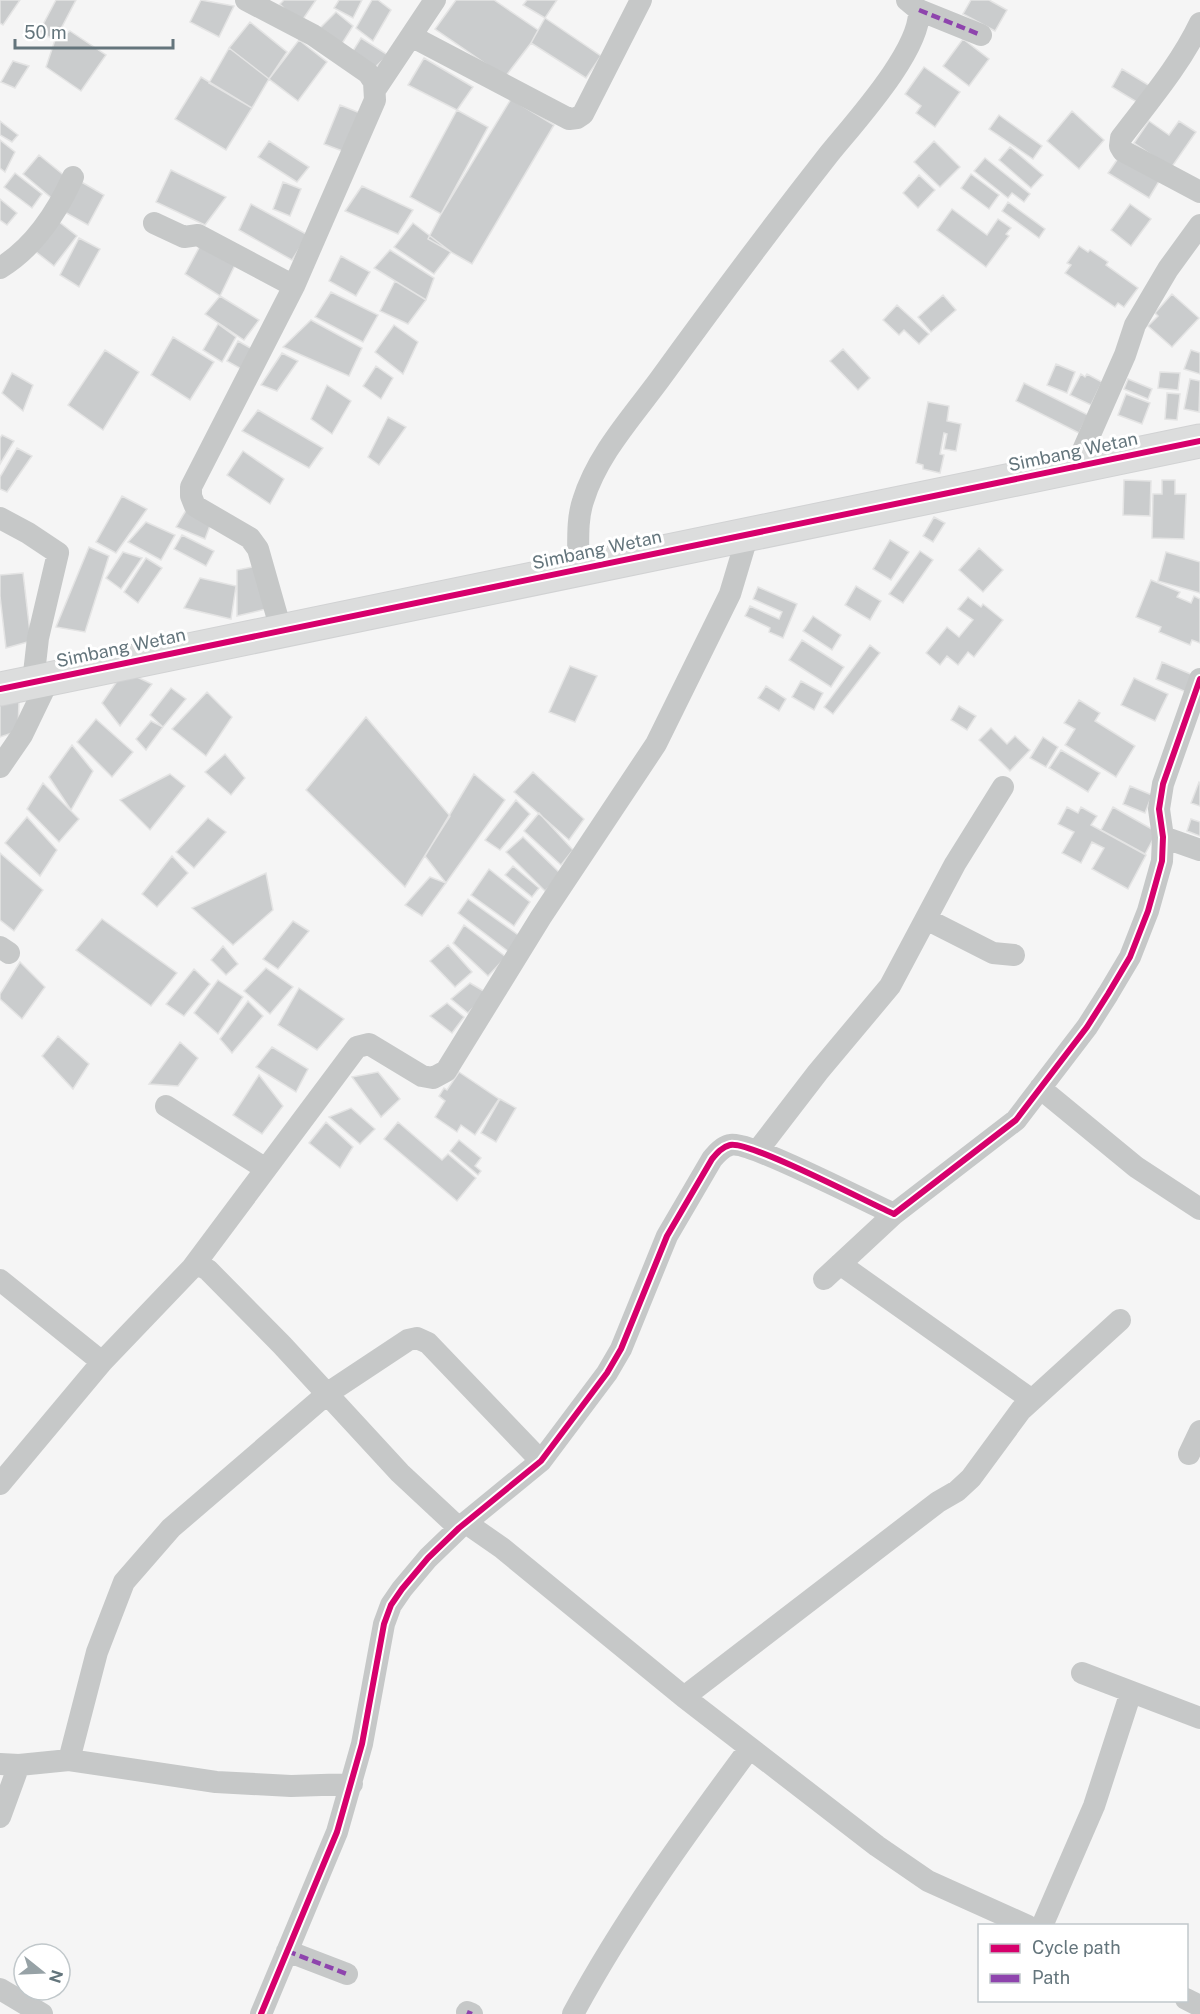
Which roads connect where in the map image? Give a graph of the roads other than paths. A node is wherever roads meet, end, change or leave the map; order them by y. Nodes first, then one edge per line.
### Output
1 (246, 0) edge
2 (435, 0) edge
3 (641, 0) edge
4 (913, 5) edge
5 (1200, 23) edge
6 (981, 35) dead end
7 (411, 36) junction
8 (375, 90) junction
9 (73, 177) dead end
10 (1200, 192) edge
11 (154, 224) dead end
12 (1200, 225) edge
13 (0, 268) edge
14 (294, 286) junction
15 (1200, 441) edge
16 (1076, 466) junction
17 (0, 518) edge
18 (748, 534) junction
19 (578, 569) junction
20 (281, 630) junction
21 (1200, 679) edge
22 (41, 680) junction
23 (0, 689) edge
24 (0, 767) edge
25 (1003, 787) dead end
26 (1162, 837) junction
27 (1200, 850) edge
28 (926, 919) junction
29 (1014, 955) dead end
30 (1040, 1088) junction
31 (166, 1106) dead end
32 (758, 1150) junction
33 (266, 1169) junction
34 (1200, 1209) edge
35 (894, 1214) junction
36 (192, 1268) junction
37 (0, 1280) edge
38 (1120, 1320) dead end
39 (102, 1362) junction
40 (328, 1393) junction
41 (1032, 1400) junction
42 (1200, 1431) edge
43 (1190, 1454) dead end
44 (541, 1461) junction
45 (0, 1484) edge
46 (462, 1525) junction
47 (1082, 1673) dead end
48 (1131, 1692) junction
49 (684, 1697) junction
50 (1200, 1718) edge
51 (749, 1749) junction
52 (69, 1760) junction
53 (10, 1764) edge
54 (352, 1784) junction
55 (0, 1817) edge
56 (1024, 1924) edge
57 (1043, 1924) edge
58 (287, 1951) junction
59 (347, 1974) dead end
60 (0, 1989) edge
61 (42, 2014) edge
62 (261, 2014) edge
63 (573, 2014) edge

1 - 8 street
2 - 7 street
3 - 7 street
4 - 6 street
4 - 19 street
5 - 10 street
7 - 8 street
8 - 14 street
9 - 13 street
11 - 14 street
12 - 16 street
14 - 20 street
15 - 16 street, Simbang Wetan
16 - 18 street, Simbang Wetan
17 - 22 street
18 - 19 street, Simbang Wetan
18 - 33 street
19 - 20 street, Simbang Wetan
20 - 22 street, Simbang Wetan
21 - 26 street
22 - 23 street, Simbang Wetan
22 - 24 street
25 - 28 street
26 - 27 street
26 - 30 street
28 - 29 street
28 - 32 street
30 - 34 street
30 - 35 street
31 - 33 street
32 - 35 street
32 - 44 street
33 - 36 street
35 - 41 street
36 - 39 street
36 - 40 street
37 - 39 street
38 - 41 street
39 - 45 street
40 - 44 street
40 - 46 street
40 - 52 street
41 - 49 street
42 - 43 street
44 - 46 street
46 - 49 street
46 - 54 street
47 - 48 street
48 - 50 street
48 - 57 street
49 - 51 street
51 - 56 street
51 - 63 street
52 - 53 street
52 - 54 street
53 - 55 street
54 - 58 street
58 - 59 street
58 - 62 street
60 - 61 street

